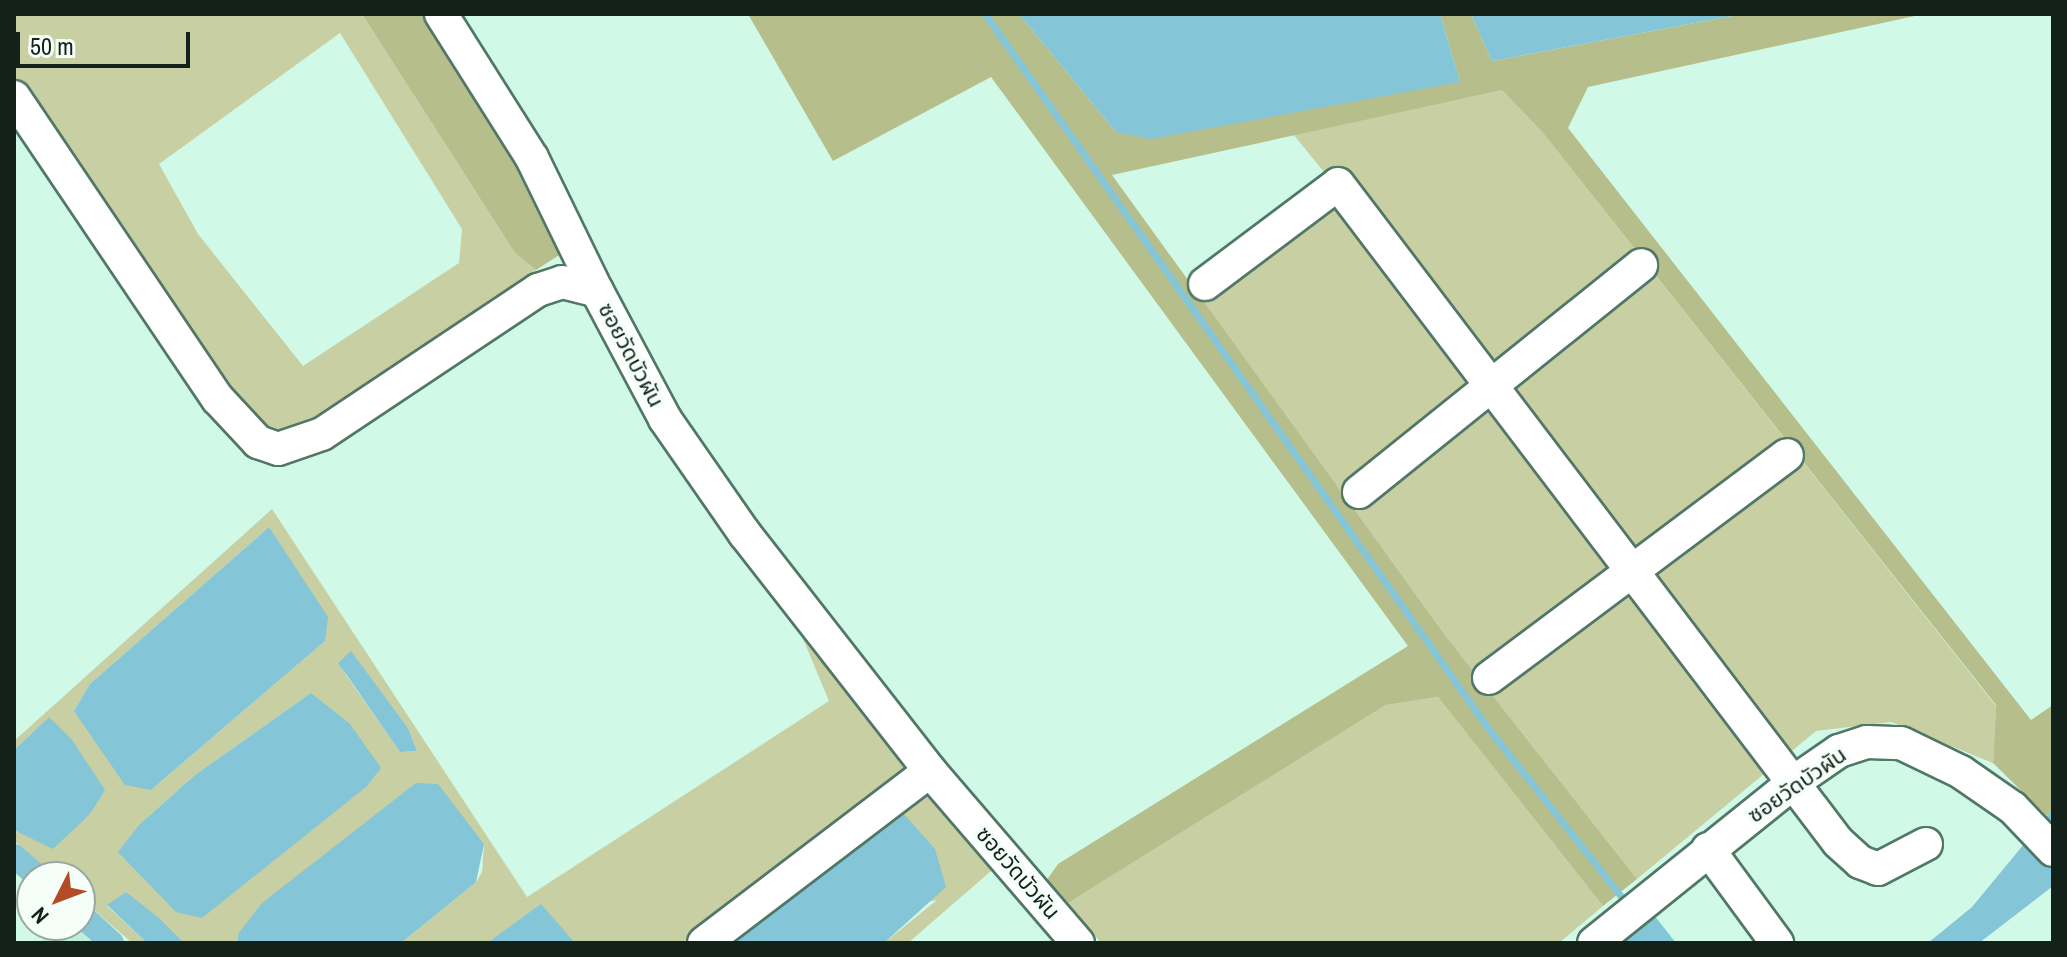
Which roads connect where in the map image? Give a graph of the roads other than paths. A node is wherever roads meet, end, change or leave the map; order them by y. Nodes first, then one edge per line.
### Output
1 (441, 14) edge
2 (14, 97) edge
3 (1641, 265) dead end
4 (1205, 284) dead end
5 (597, 291) junction
6 (1492, 385) junction
7 (1787, 455) dead end
8 (1359, 492) dead end
9 (1633, 570) junction
10 (1489, 678) dead end
11 (930, 771) junction
12 (1794, 782) junction
13 (1926, 844) dead end
14 (1708, 849) junction
15 (2053, 850) edge
16 (704, 943) edge
17 (1078, 943) edge
18 (1594, 943) edge
19 (1777, 943) edge

1 - 5 street
2 - 5 street, ซอยวัดบัวผัน
3 - 6 street
4 - 6 street
5 - 11 street, ซอยวัดบัวผัน
6 - 8 street
6 - 9 street
7 - 9 street
9 - 10 street
9 - 12 street
11 - 16 street
11 - 17 street, ซอยวัดบัวผัน
12 - 13 street
12 - 14 street, ซอยวัดบัวผัน
12 - 15 street, ซอยวัดบัวผัน
14 - 18 street, ซอยวัดบัวผัน
14 - 19 street

